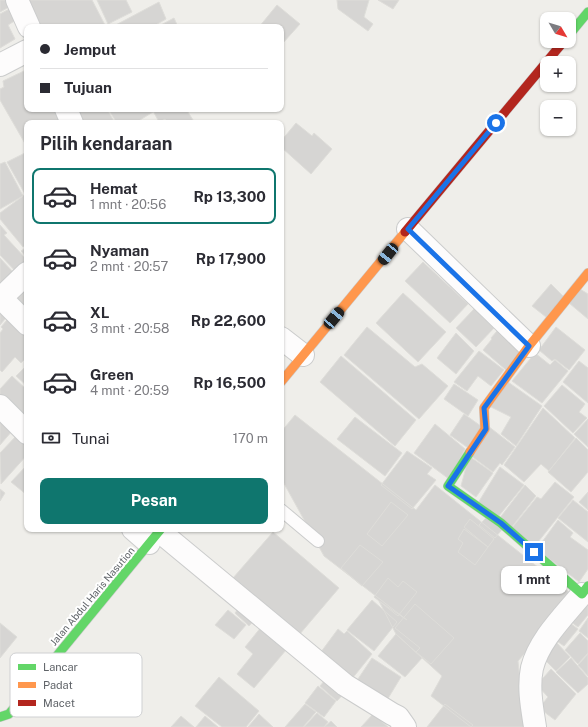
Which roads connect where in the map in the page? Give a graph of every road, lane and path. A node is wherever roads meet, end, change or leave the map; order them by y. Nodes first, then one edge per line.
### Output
1 (17, 0) edge
2 (588, 12) edge
3 (28, 24) edge
4 (576, 27) edge
5 (558, 48) edge
6 (24, 53) edge
7 (0, 65) edge
8 (408, 229) junction
9 (588, 273) edge
10 (24, 276) edge
11 (1, 297) edge
12 (24, 321) edge
13 (284, 340) edge
14 (529, 346) junction
15 (303, 355) junction
16 (284, 378) edge
17 (0, 406) edge
18 (24, 431) edge
19 (284, 513) edge
20 (145, 532) edge
21 (157, 535) edge
22 (318, 541) dead end
23 (585, 590) edge
24 (57, 653) edge
25 (4, 715) edge
26 (8, 727) edge
27 (406, 727) edge
28 (535, 727) edge

1 - 3 street
2 - 4 main road
5 - 8 main road
6 - 7 street
8 - 14 street
8 - 15 main road
9 - 14 main road
10 - 11 street
11 - 12 street
13 - 15 street
14 - 23 main road
15 - 16 main road
17 - 18 street
19 - 22 lane
20 - 21 street
21 - 24 main road, Jalan Abdul Haris Nasution
21 - 27 street
23 - 28 street
25 - 26 main road, Jalan Abdul Haris Nasution

